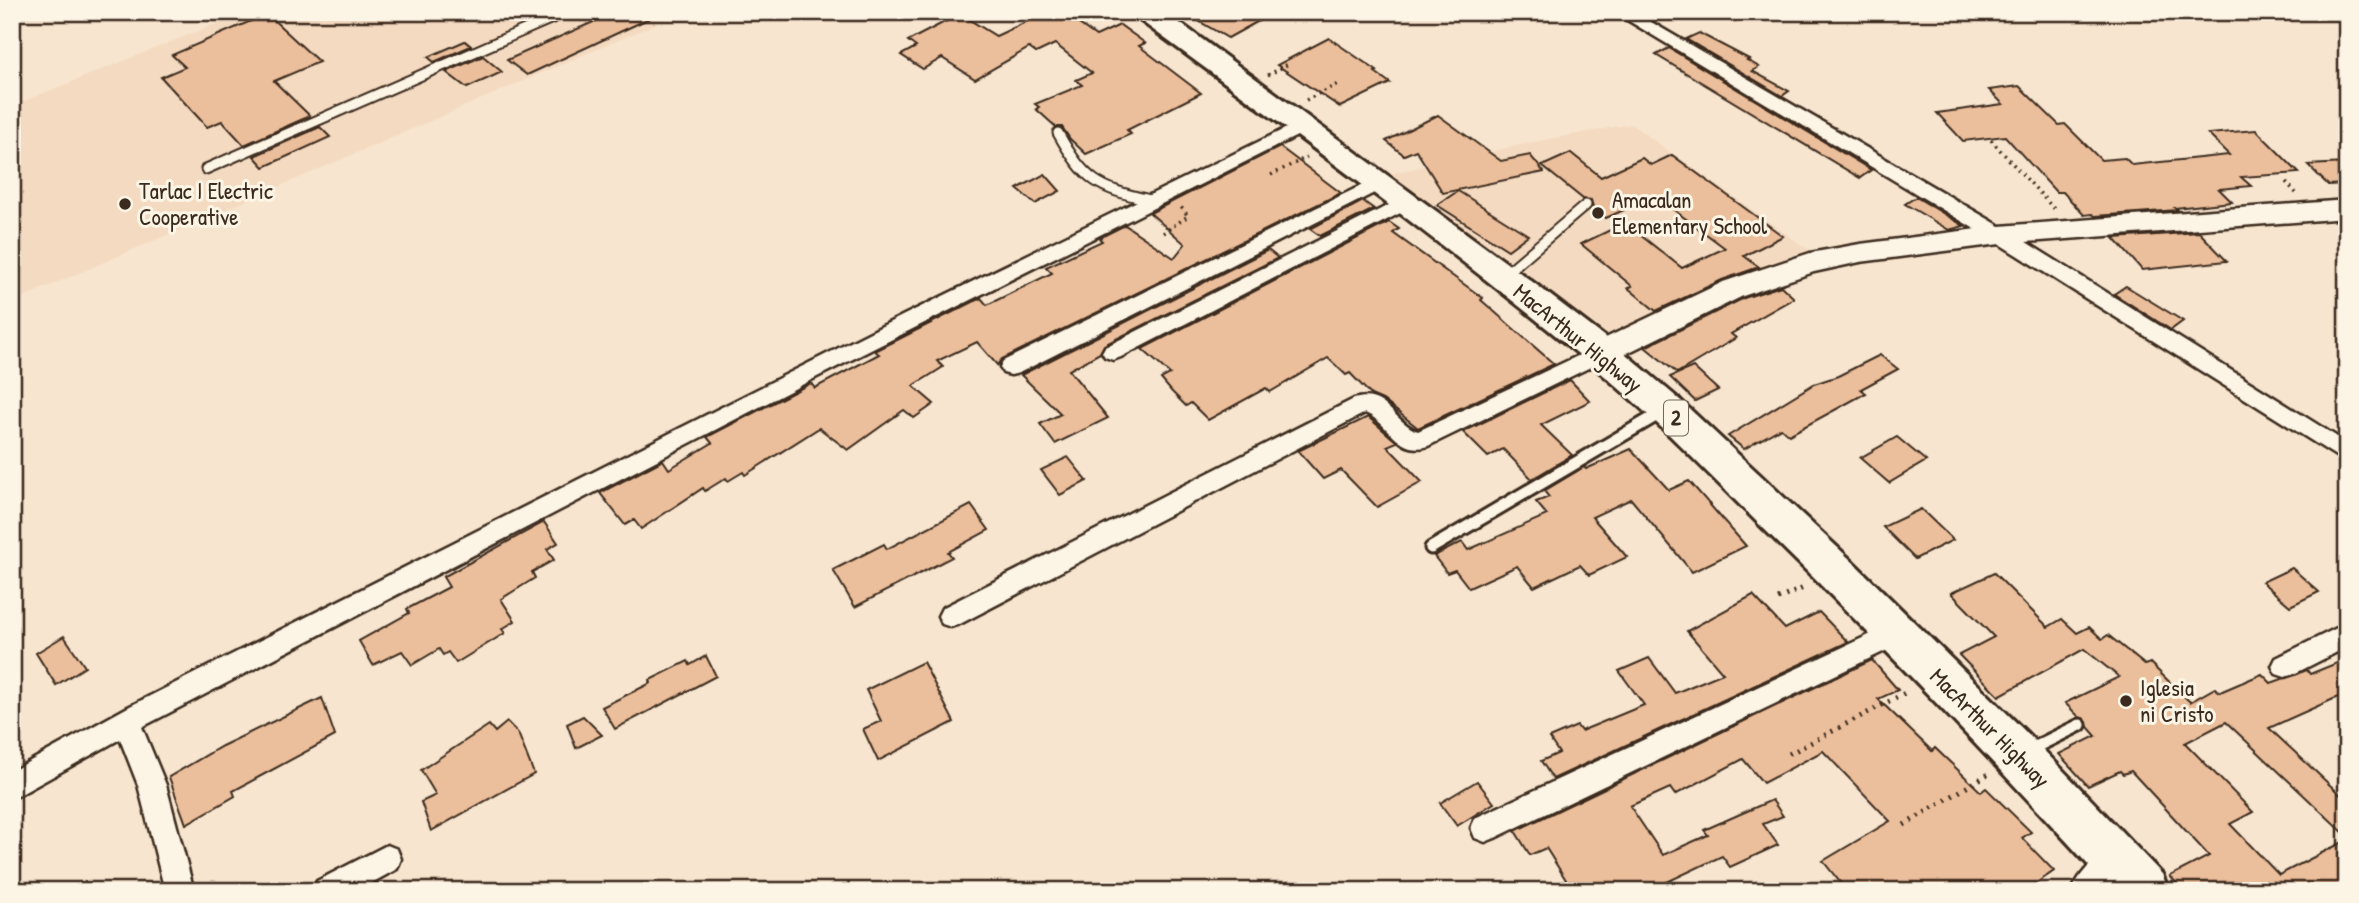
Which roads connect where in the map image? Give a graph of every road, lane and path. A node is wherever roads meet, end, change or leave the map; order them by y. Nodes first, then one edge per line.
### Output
1 (566, 12) edge
2 (1147, 12) edge
3 (1622, 12) edge
4 (1340, 83) dead end
5 (1305, 127) junction
6 (1058, 133) dead end
7 (1991, 140) dead end
8 (206, 169) dead end
9 (1271, 175) dead end
10 (1392, 193) junction
11 (1157, 196) junction
12 (1586, 205) dead end
13 (2347, 209) edge
14 (2073, 230) junction
15 (1163, 233) dead end
16 (2000, 235) junction
17 (1502, 277) junction
18 (1113, 352) dead end
19 (1601, 353) junction
20 (1011, 367) dead end
21 (1667, 410) junction
22 (2347, 454) edge
23 (1431, 548) dead end
24 (951, 616) dead end
25 (1897, 633) junction
26 (2347, 634) edge
27 (2285, 666) dead end
28 (1939, 676) junction
29 (127, 723) junction
30 (2080, 725) dead end
31 (1789, 754) dead end
32 (2018, 755) junction
33 (12, 786) edge
34 (1904, 825) dead end
35 (1485, 828) dead end
36 (387, 859) dead end
37 (2118, 860) junction
38 (180, 891) edge
39 (327, 891) edge
40 (2086, 891) edge
41 (2145, 891) edge

1 - 8 lane
2 - 5 highway, MacArthur Highway / 2
3 - 16 street
4 - 5 path
5 - 9 path
5 - 10 highway, MacArthur Highway / 2
5 - 11 street
6 - 11 lane
7 - 14 path
10 - 17 highway, MacArthur Highway / 2
10 - 18 street
10 - 20 street
11 - 15 path
11 - 29 street
12 - 17 lane
13 - 14 street
14 - 16 street
16 - 19 street
16 - 22 street
17 - 19 highway, MacArthur Highway / 2
19 - 21 highway, MacArthur Highway / 2
19 - 24 street
21 - 23 lane
21 - 25 highway, MacArthur Highway / 2
25 - 28 highway, MacArthur Highway / 2
25 - 35 street
26 - 27 street
28 - 31 path
28 - 32 highway, MacArthur Highway / 2
29 - 33 street
29 - 38 street
30 - 32 lane
32 - 34 path
32 - 37 highway, MacArthur Highway / 2
36 - 39 street
37 - 40 street
37 - 41 highway, MacArthur Highway / 2

